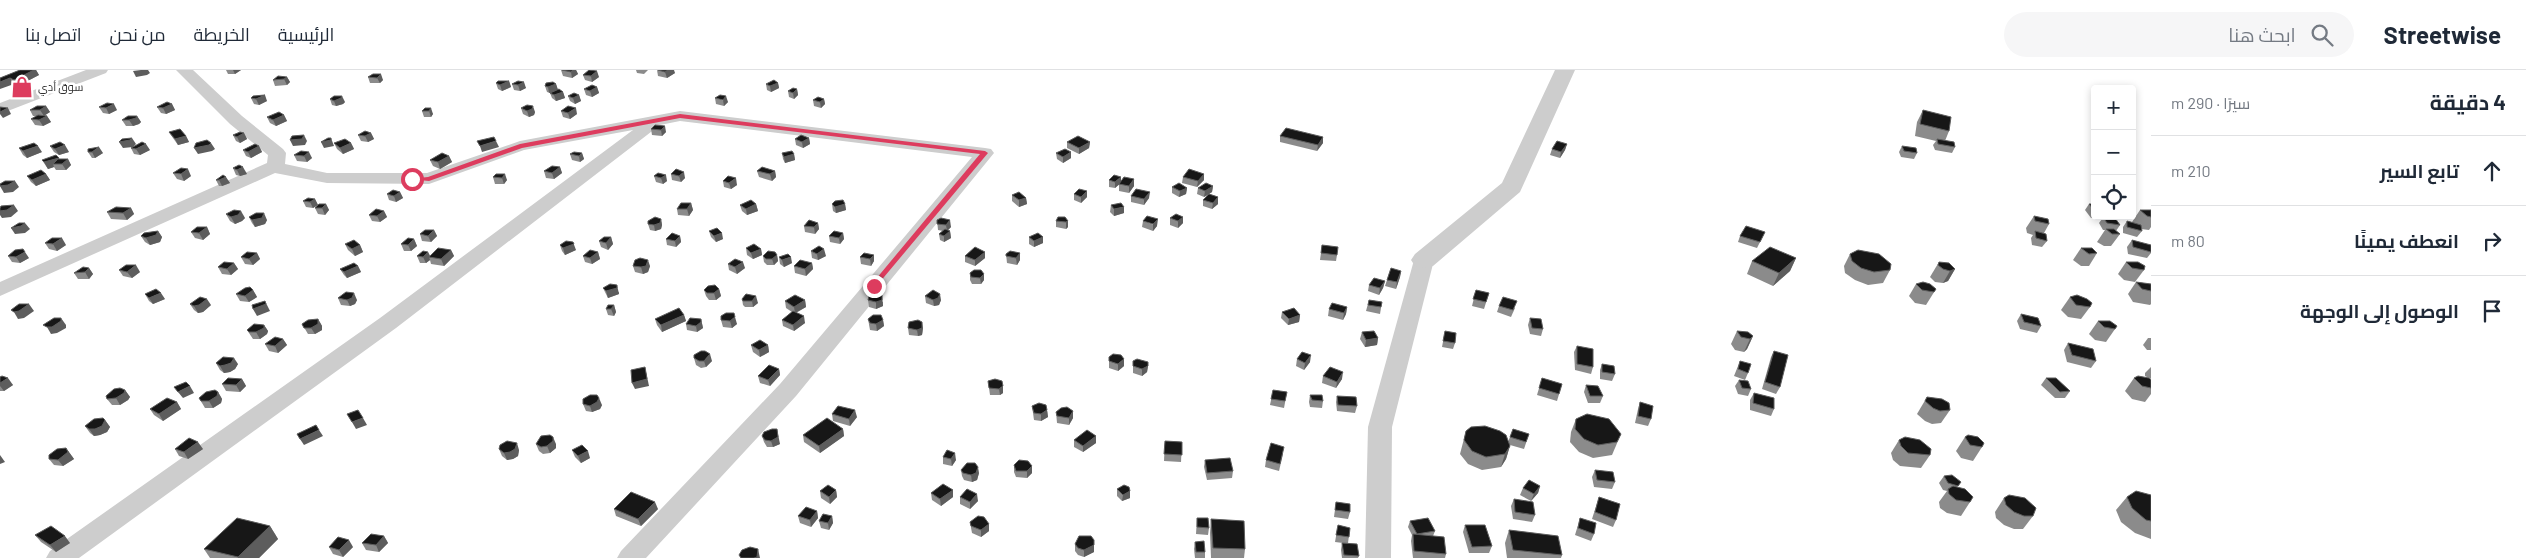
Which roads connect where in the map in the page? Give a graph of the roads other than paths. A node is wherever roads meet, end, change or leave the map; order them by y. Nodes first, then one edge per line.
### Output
1 (100, 70) edge
2 (184, 70) edge
3 (1565, 70) edge
4 (0, 109) edge
5 (656, 120) junction
6 (273, 167) junction
7 (1424, 260) joint
8 (0, 290) edge
9 (59, 558) edge
10 (630, 558) edge
11 (1378, 558) edge

1 - 4 street
2 - 6 street
3 - 7 street
5 - 6 street
5 - 9 street
5 - 10 street
6 - 8 street
7 - 11 street

